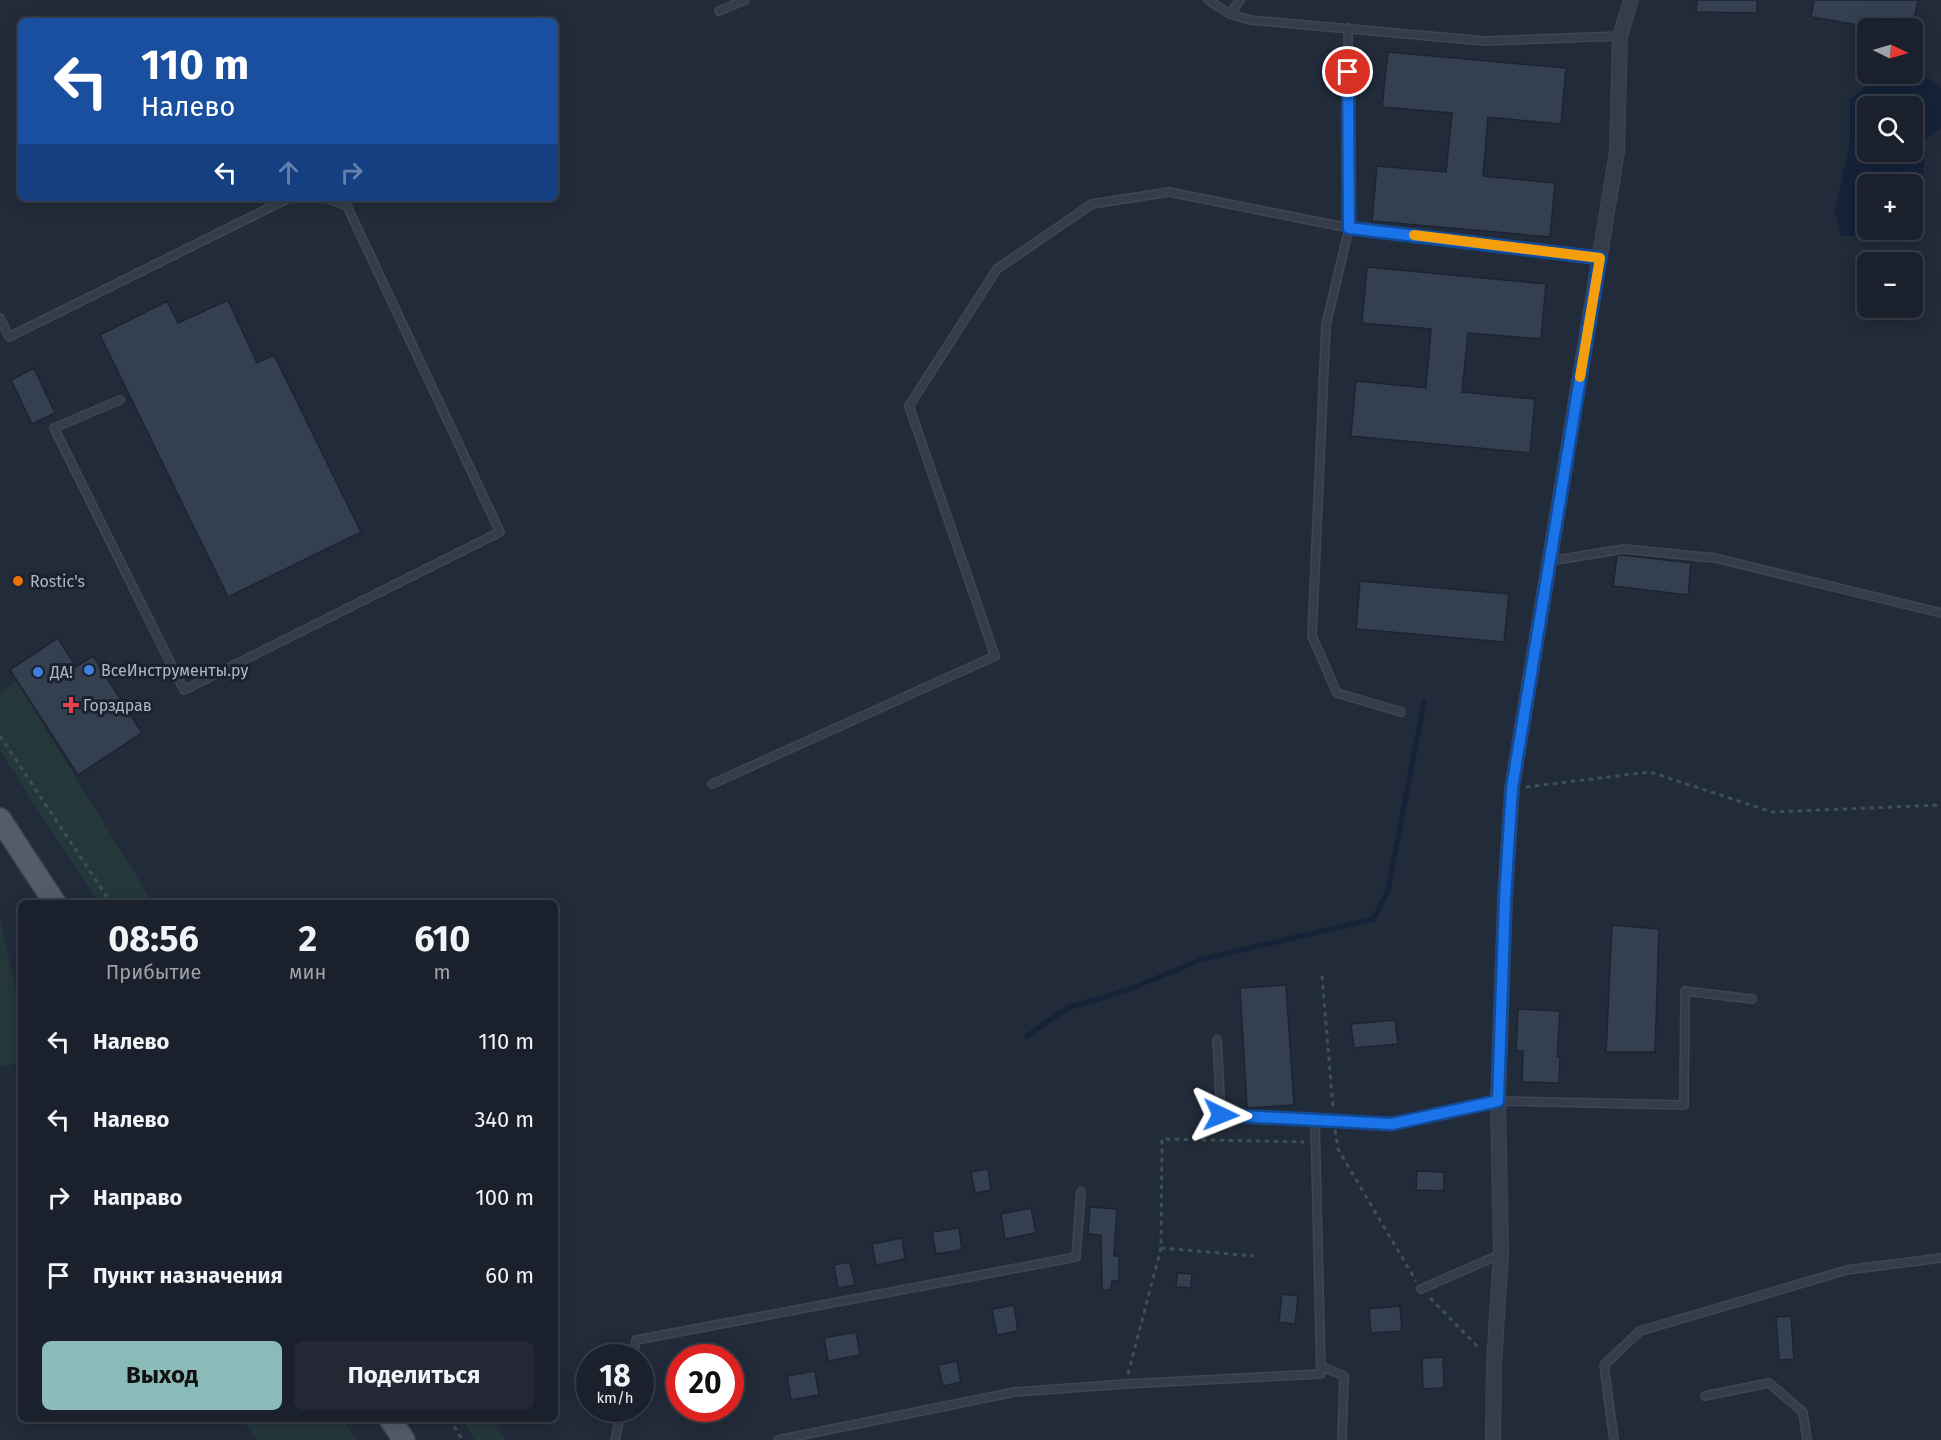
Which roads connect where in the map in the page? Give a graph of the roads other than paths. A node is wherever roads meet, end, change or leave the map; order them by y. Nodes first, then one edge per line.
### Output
1 (745, 0) edge
2 (1208, 0) edge
3 (1240, 0) edge
4 (1631, 0) edge
5 (719, 11) dead end
6 (1230, 14) junction
7 (1348, 28) junction
8 (1620, 36) junction
9 (283, 201) edge
10 (334, 201) edge
11 (1349, 228) junction
12 (1600, 258) junction
13 (0, 318) edge
14 (120, 400) dead end
15 (1550, 561) junction
16 (1941, 613) edge
17 (1401, 712) dead end
18 (712, 784) dead end
19 (0, 819) edge
20 (53, 900) edge
21 (1752, 999) dead end
22 (1217, 1040) dead end
23 (1498, 1101) junction
24 (1315, 1119) junction
25 (1081, 1192) dead end
26 (1501, 1254) junction
27 (1941, 1258) edge
28 (1421, 1289) road end
29 (635, 1344) edge
30 (1321, 1366) junction
31 (1705, 1396) dead end
32 (392, 1422) edge
33 (619, 1422) edge
34 (404, 1440) edge
35 (615, 1440) edge
36 (778, 1440) edge
37 (1342, 1440) edge
38 (1493, 1440) edge
39 (1614, 1440) edge
40 (1807, 1440) edge

1 - 5 lane
2 - 6 lane
3 - 6 lane
4 - 8 street
6 - 7 lane
7 - 8 lane
7 - 11 lane
8 - 12 street
9 - 13 lane
10 - 14 lane
11 - 12 lane
11 - 17 lane
11 - 18 lane
12 - 15 street
15 - 16 lane
15 - 23 street
19 - 20 main road
21 - 23 lane
22 - 24 lane
23 - 24 lane
23 - 26 street
24 - 30 lane
25 - 29 lane
26 - 28 lane
26 - 38 street
27 - 39 lane
30 - 36 lane
30 - 37 lane
31 - 40 lane
32 - 34 main road
33 - 35 lane

